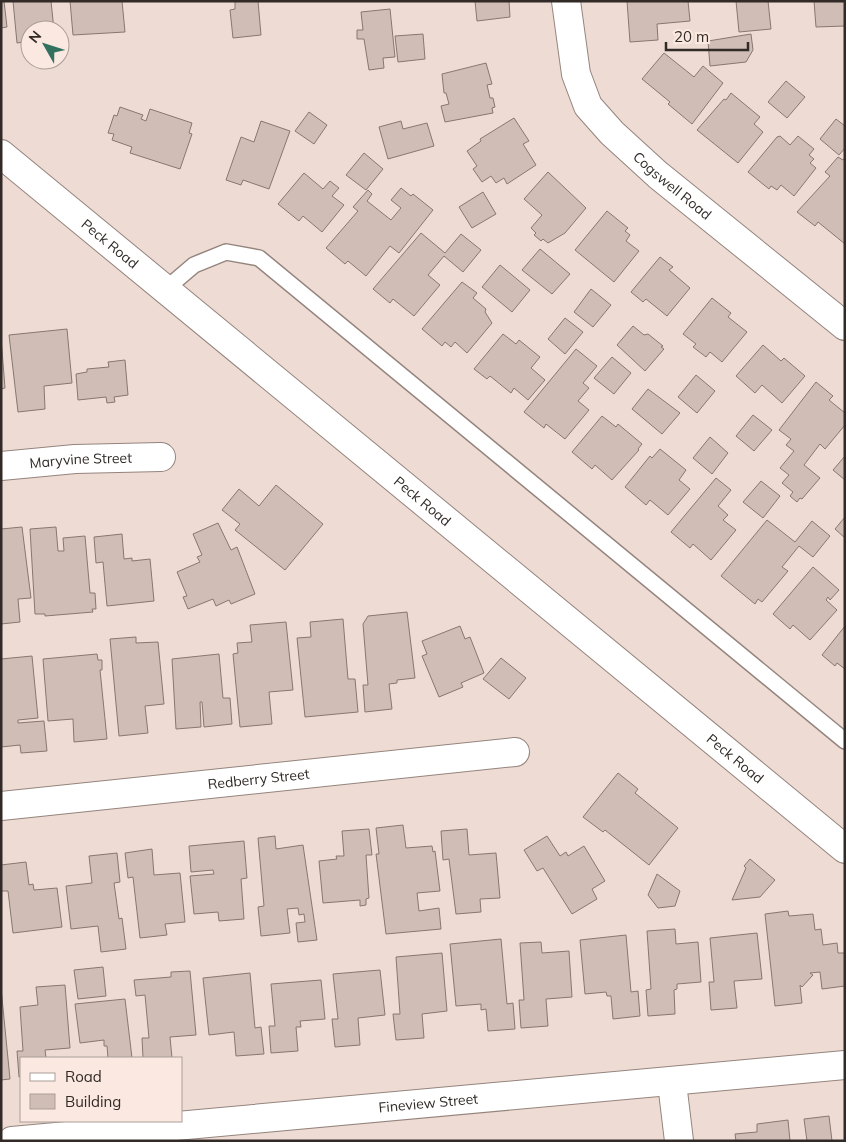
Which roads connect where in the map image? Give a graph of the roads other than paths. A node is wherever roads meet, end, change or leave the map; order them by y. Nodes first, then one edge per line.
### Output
1 (566, 1) edge
2 (1, 154) edge
3 (167, 288) junction
4 (845, 326) edge
5 (161, 457) dead end
6 (1, 466) edge
7 (845, 741) edge
8 (515, 752) dead end
9 (1, 806) edge
10 (845, 849) edge
11 (845, 1065) edge
12 (672, 1082) junction
13 (120, 1136) edge
14 (12, 1141) edge
15 (679, 1141) edge

1 - 4 street, Cogswell Road
2 - 3 street, Peck Road
3 - 7 lane
3 - 10 street, Peck Road
5 - 6 street, Maryvine Street
8 - 9 street, Redberry Street
11 - 12 street, Fineview Street
12 - 13 street, Fineview Street
12 - 15 street
13 - 14 street, Fineview Street

